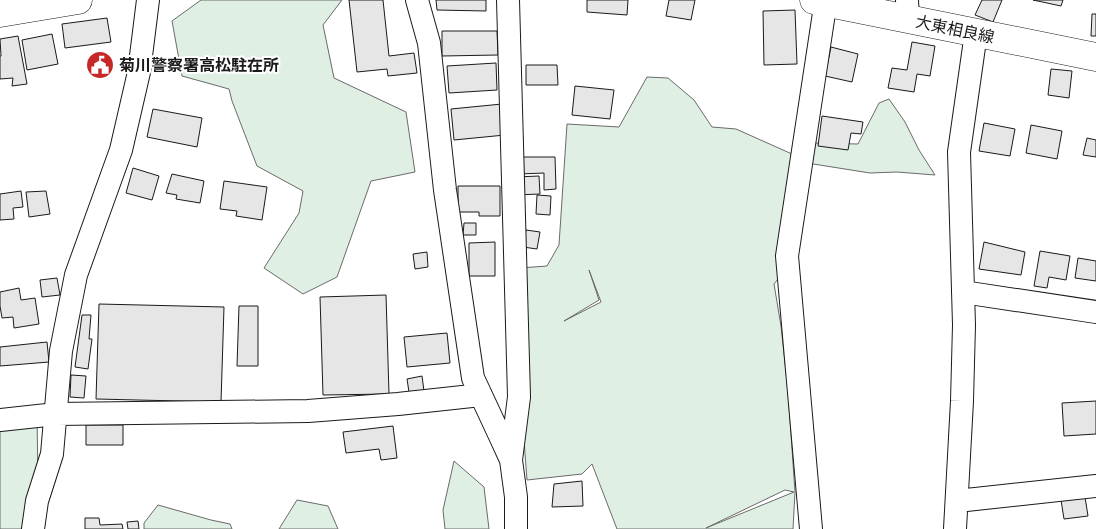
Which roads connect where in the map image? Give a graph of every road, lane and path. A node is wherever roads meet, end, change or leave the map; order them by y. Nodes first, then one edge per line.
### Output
1 (78, 0) edge
2 (148, 0) edge
3 (417, 0) edge
4 (508, 0) edge
5 (822, 1) edge
6 (908, 10) edge
7 (0, 13) edge
8 (976, 33) junction
9 (1096, 57) edge
10 (962, 292) junction
11 (1096, 312) edge
12 (481, 395) junction
13 (56, 414) junction
14 (0, 420) edge
15 (511, 460) junction
16 (1096, 486) edge
17 (957, 501) junction
18 (33, 529) edge
19 (516, 529) edge
20 (811, 529) edge
21 (955, 529) edge

1 - 7 main road
2 - 13 street
3 - 12 street
4 - 15 street
5 - 6 main road, 大東相良線
5 - 20 street
6 - 8 main road, 大東相良線
8 - 9 main road, 大東相良線
8 - 10 street
10 - 11 street
10 - 17 street
12 - 13 street
12 - 15 street
13 - 14 street
13 - 18 street
15 - 19 street
16 - 17 street
17 - 21 street

